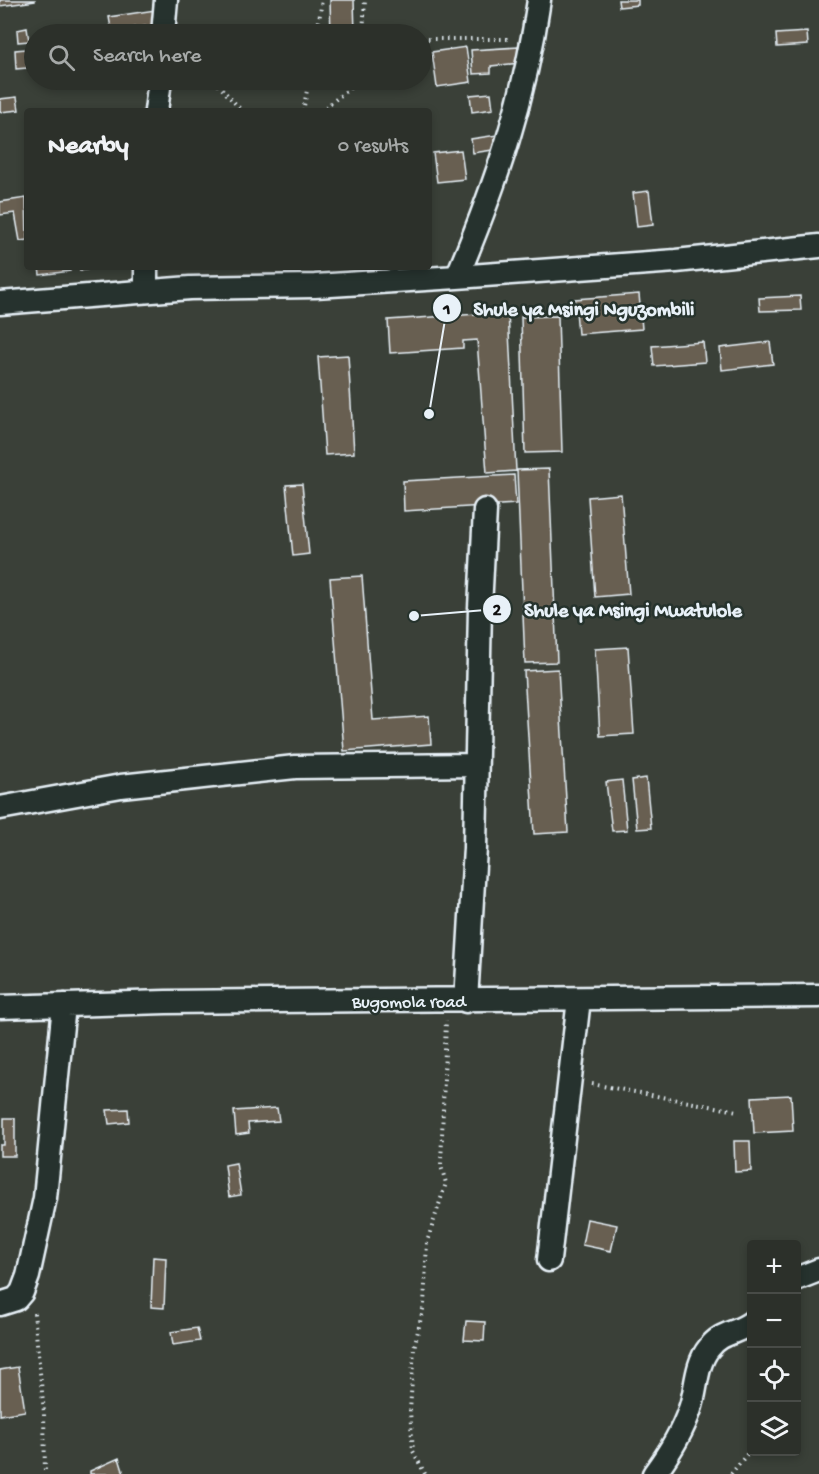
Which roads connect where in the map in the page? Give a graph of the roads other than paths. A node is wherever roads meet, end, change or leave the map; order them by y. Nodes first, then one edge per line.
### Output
1 (166, 0) edge
2 (539, 0) edge
3 (164, 24) edge
4 (159, 90) edge
5 (156, 108) edge
6 (819, 246) edge
7 (146, 270) edge
8 (458, 277) junction
9 (146, 291) junction
10 (0, 303) edge
11 (485, 510) dead end
12 (477, 765) junction
13 (0, 808) edge
14 (819, 996) edge
15 (579, 999) junction
16 (457, 1001) junction
17 (64, 1005) junction
18 (0, 1007) edge
19 (549, 1260) dead end
20 (819, 1270) edge
21 (801, 1277) edge
22 (0, 1304) edge
23 (747, 1324) edge
24 (654, 1474) edge

1 - 3 street
2 - 8 street
4 - 5 street
6 - 8 street
7 - 9 street
8 - 9 street
9 - 10 street
11 - 12 street
12 - 13 street
12 - 16 street
14 - 15 street, Bugomola road
15 - 16 street, Bugomola road
15 - 19 street
16 - 17 street, Bugomola road
17 - 18 street, Bugomola road
17 - 22 street
20 - 21 street
23 - 24 street

